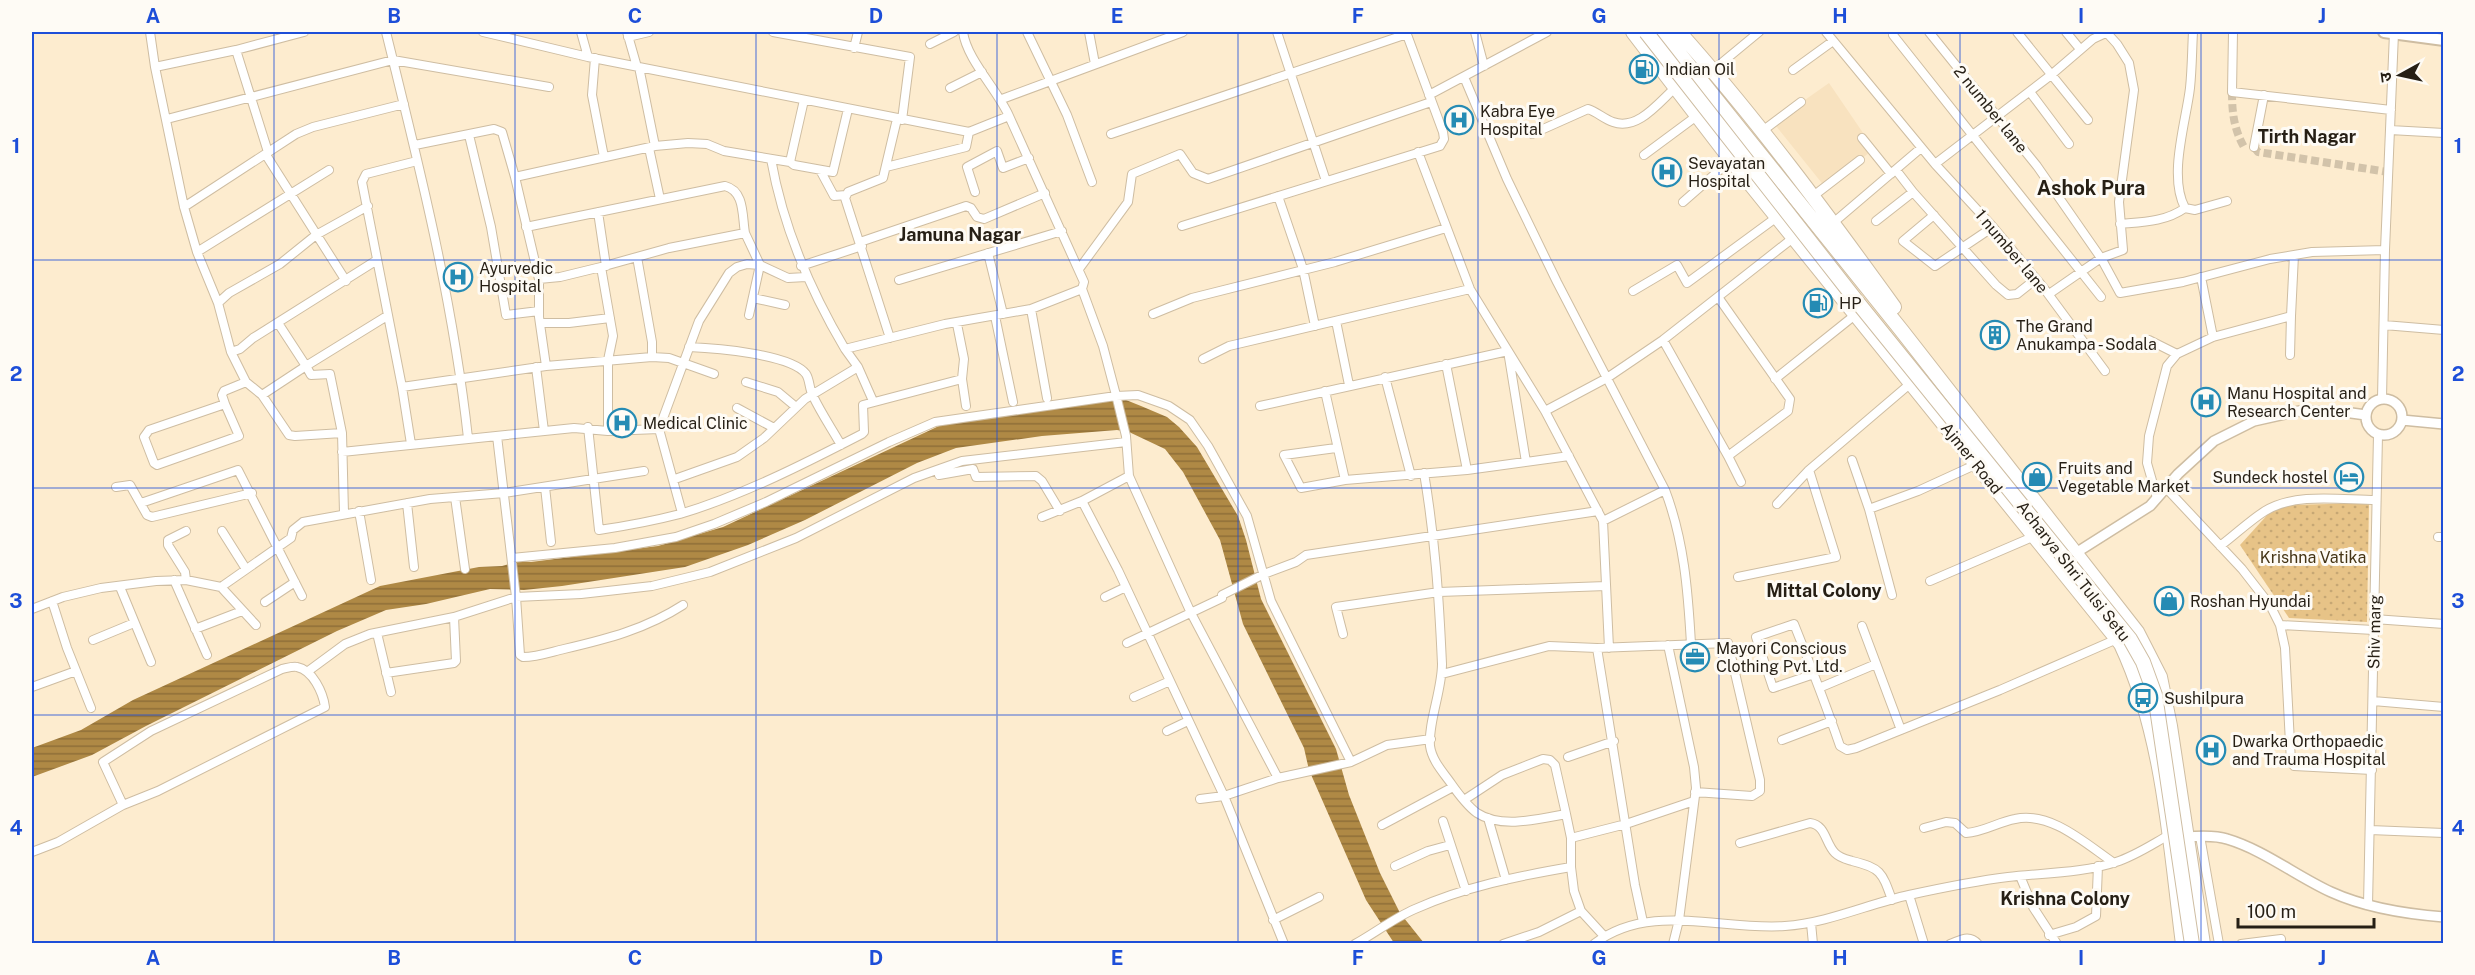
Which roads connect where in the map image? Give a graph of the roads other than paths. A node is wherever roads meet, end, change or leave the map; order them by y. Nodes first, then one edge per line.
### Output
1 (150, 32) edge
2 (304, 32) edge
3 (386, 32) edge
4 (483, 32) edge
5 (581, 32) edge
6 (649, 32) edge
7 (773, 32) edge
8 (858, 32) edge
9 (954, 32) edge
10 (963, 32) edge
11 (1027, 32) edge
12 (1089, 32) edge
13 (1183, 32) edge
14 (1277, 32) edge
15 (1475, 32) edge
16 (1547, 32) edge
17 (1633, 32) edge
18 (1646, 32) edge
19 (1662, 32) edge
20 (1679, 32) edge
21 (1759, 32) edge
22 (1826, 32) edge
23 (1929, 32) edge
24 (2017, 32) edge
25 (2066, 32) edge
26 (2108, 32) edge
27 (2193, 32) edge
28 (2233, 32) edge
29 (2389, 32) edge
30 (1407, 33) edge
31 (627, 34) edge
32 (1893, 35) dead end
33 (1833, 40) junction
34 (2444, 40) edge
35 (930, 44) dead end
36 (854, 48) junction
37 (2080, 49) junction
38 (236, 50) junction
39 (591, 58) junction
40 (393, 60) junction
41 (1095, 64) junction
42 (1484, 66) junction
43 (638, 67) junction
44 (155, 68) junction
45 (1713, 70) junction
46 (1793, 70) dead end
47 (982, 72) junction
48 (1291, 75) junction
49 (2051, 75) junction
50 (1464, 78) junction
51 (1051, 81) junction
52 (549, 87) dead end
53 (1676, 87) junction
54 (950, 88) dead end
55 (2030, 92) junction
56 (2264, 95) junction
57 (250, 98) junction
58 (1430, 98) junction
59 (1002, 99) junction
60 (804, 100) junction
61 (1801, 102) dead end
62 (404, 104) junction
63 (848, 109) junction
64 (2391, 110) junction
65 (1698, 115) junction
66 (1009, 116) junction
67 (1997, 117) junction
68 (167, 119) junction
69 (899, 119) junction
70 (2088, 120) dead end
71 (2390, 130) junction
72 (969, 132) junction
73 (1761, 132) junction
74 (2444, 133) edge
75 (1111, 134) dead end
76 (1532, 134) dead end
77 (468, 135) junction
78 (1973, 136) junction
79 (1862, 138) dead end
80 (1312, 142) junction
81 (2069, 144) dead end
82 (415, 145) junction
83 (652, 147) junction
84 (2254, 147) dead end
85 (1922, 148) junction
86 (1418, 152) junction
87 (267, 153) junction
88 (1644, 155) dead end
89 (604, 157) junction
90 (1029, 158) junction
91 (771, 159) junction
92 (1731, 160) junction
93 (1860, 160) dead end
94 (417, 161) junction
95 (790, 162) junction
96 (1935, 164) junction
97 (886, 167) junction
98 (329, 170) dead end
99 (820, 170) junction
100 (1893, 172) junction
101 (515, 177) junction
102 (1326, 181) junction
103 (1092, 182) dead end
104 (975, 192) dead end
105 (1913, 192) junction
106 (1045, 193) junction
107 (291, 194) junction
108 (846, 195) junction
109 (1278, 196) junction
110 (1812, 197) junction
111 (660, 199) junction
112 (2228, 201) dead end
113 (1683, 202) dead end
114 (368, 206) junction
115 (184, 207) junction
116 (2185, 208) junction
117 (598, 212) junction
118 (1934, 215) junction
119 (1777, 217) junction
120 (1876, 221) dead end
121 (1833, 224) junction
122 (2120, 224) junction
123 (1182, 226) dead end
124 (526, 227) junction
125 (1993, 227) junction
126 (1446, 228) junction
127 (1062, 231) junction
128 (745, 233) junction
129 (316, 236) junction
130 (1794, 238) junction
131 (861, 244) junction
132 (1964, 247) junction
133 (2385, 250) junction
134 (197, 252) junction
135 (988, 253) junction
136 (2294, 255) junction
137 (636, 257) junction
138 (2101, 258) junction
139 (377, 260) junction
140 (760, 265) junction
141 (603, 266) junction
142 (801, 266) junction
143 (1079, 269) junction
144 (1303, 270) junction
145 (2080, 271) junction
146 (806, 277) junction
147 (2201, 277) junction
148 (539, 279) junction
149 (2036, 279) junction
150 (899, 280) dead end
151 (346, 281) junction
152 (1083, 289) junction
153 (1470, 290) junction
154 (1633, 291) dead end
155 (2049, 294) junction
156 (1718, 297) junction
157 (2101, 297) dead end
158 (753, 298) junction
159 (218, 303) junction
160 (785, 305) dead end
161 (1031, 309) junction
162 (539, 311) junction
163 (1153, 314) dead end
164 (749, 315) dead end
165 (999, 315) junction
166 (1855, 315) junction
167 (387, 316) junction
168 (2292, 316) junction
169 (610, 318) junction
170 (1336, 321) junction
171 (278, 323) junction
172 (540, 323) junction
173 (957, 324) junction
174 (2384, 325) junction
175 (1315, 326) junction
176 (1898, 326) junction
177 (2444, 330) edge
178 (2213, 337) junction
179 (890, 338) junction
180 (1663, 340) junction
181 (2149, 340) dead end
182 (689, 347) junction
183 (845, 349) junction
184 (1508, 351) junction
185 (231, 352) junction
186 (2177, 354) junction
187 (2290, 355) dead end
188 (652, 357) junction
189 (1203, 359) dead end
190 (608, 360) junction
191 (684, 364) junction
192 (1446, 364) junction
193 (306, 366) junction
194 (546, 366) junction
195 (536, 367) junction
196 (858, 367) junction
197 (2105, 371) dead end
198 (714, 374) dead end
199 (1385, 377) junction
200 (1607, 378) junction
201 (461, 379) junction
202 (962, 379) junction
203 (1775, 379) junction
204 (246, 382) junction
205 (746, 382) dead end
206 (1911, 383) junction
207 (1349, 385) junction
208 (402, 387) junction
209 (1325, 391) junction
210 (812, 394) junction
211 (262, 395) junction
212 (1117, 397) junction
213 (1047, 398) dead end
214 (2382, 399) junction
215 (873, 400) junction
216 (1013, 402) dead end
217 (225, 404) junction
218 (966, 406) dead end
219 (1260, 406) dead end
220 (796, 407) junction
221 (737, 408) dead end
222 (1545, 411) junction
223 (2366, 415) junction
224 (2402, 420) junction
225 (2444, 424) edge
226 (588, 428) junction
227 (774, 428) junction
228 (659, 429) junction
229 (544, 431) junction
230 (608, 431) junction
231 (342, 433) junction
232 (2378, 435) junction
233 (497, 436) junction
234 (468, 438) junction
235 (1126, 439) junction
236 (411, 444) junction
237 (841, 445) junction
238 (1336, 448) junction
239 (342, 452) junction
240 (1569, 456) junction
241 (1728, 456) junction
242 (1852, 460) dead end
243 (1526, 462) junction
244 (1977, 464) junction
245 (1467, 470) junction
246 (1809, 470) junction
247 (644, 471) dead end
248 (1424, 473) junction
249 (939, 475) dead end
250 (1129, 476) junction
251 (1411, 476) junction
252 (675, 479) junction
253 (1345, 480) junction
254 (594, 481) junction
255 (1741, 482) dead end
256 (116, 487) dead end
257 (545, 487) junction
258 (2166, 488) junction
259 (1665, 490) junction
260 (252, 493) junction
261 (504, 493) junction
262 (455, 496) junction
263 (2157, 498) junction
264 (2376, 500) junction
265 (1082, 501) junction
266 (141, 503) junction
267 (407, 503) junction
268 (1777, 504) dead end
269 (1869, 509) junction
270 (1060, 510) junction
271 (359, 511) junction
272 (1598, 511) junction
273 (344, 513) junction
274 (682, 513) junction
275 (1042, 517) dead end
276 (1603, 521) junction
277 (186, 531) dead end
278 (222, 531) dead end
279 (1435, 535) junction
280 (2035, 536) junction
281 (551, 542) dead end
282 (2220, 546) junction
283 (276, 548) junction
284 (2074, 554) junction
285 (512, 560) junction
286 (2058, 564) junction
287 (414, 567) dead end
288 (246, 569) junction
289 (465, 569) dead end
290 (1264, 574) junction
291 (1738, 577) dead end
292 (174, 580) junction
293 (186, 580) junction
294 (371, 580) dead end
295 (1930, 580) dead end
296 (295, 582) junction
297 (1606, 586) junction
298 (120, 587) junction
299 (221, 587) junction
300 (1126, 587) junction
301 (1439, 592) junction
302 (302, 596) dead end
303 (1893, 596) dead end
304 (516, 597) junction
305 (1105, 597) dead end
306 (52, 601) junction
307 (265, 602) dead end
308 (683, 605) dead end
309 (32, 609) edge
310 (242, 611) junction
311 (1191, 613) junction
312 (454, 617) junction
313 (2374, 619) junction
314 (134, 623) junction
315 (2444, 624) edge
316 (256, 625) dead end
317 (2280, 625) junction
318 (1862, 626) dead end
319 (195, 629) junction
320 (2374, 630) junction
321 (377, 633) junction
322 (1147, 633) junction
323 (1343, 634) dead end
324 (2116, 639) junction
325 (93, 640) dead end
326 (1128, 643) dead end
327 (1668, 645) junction
328 (1691, 645) junction
329 (1597, 648) junction
330 (1609, 648) junction
331 (207, 655) dead end
332 (151, 662) dead end
333 (1876, 664) junction
334 (76, 671) junction
335 (307, 672) junction
336 (386, 673) junction
337 (1442, 674) junction
338 (1814, 674) junction
339 (1170, 681) junction
340 (32, 687) edge
341 (1819, 688) junction
342 (391, 692) dead end
343 (1134, 697) dead end
344 (2373, 701) junction
345 (2444, 707) edge
346 (91, 708) dead end
347 (1188, 721) junction
348 (1832, 721) junction
349 (1901, 730) junction
350 (1167, 731) dead end
351 (1431, 739) junction
352 (1782, 740) dead end
353 (1614, 741) junction
354 (1568, 757) dead end
355 (1351, 762) junction
356 (2372, 770) junction
357 (1278, 778) junction
358 (1453, 787) junction
359 (1224, 796) junction
360 (1695, 797) junction
361 (1200, 799) dead end
362 (1464, 800) junction
363 (123, 805) junction
364 (1566, 814) junction
365 (1488, 818) junction
366 (1443, 821) dead end
367 (1626, 824) junction
368 (1382, 825) dead end
369 (1924, 828) dead end
370 (2370, 830) junction
371 (2444, 833) edge
372 (2169, 835) junction
373 (2193, 836) junction
374 (1571, 838) junction
375 (1740, 843) dead end
376 (1450, 845) junction
377 (32, 852) edge
378 (2114, 863) junction
379 (1395, 866) dead end
380 (1570, 867) junction
381 (2098, 867) junction
382 (2019, 876) junction
383 (1506, 880) junction
384 (1466, 891) junction
385 (1910, 895) junction
386 (1319, 897) dead end
387 (1892, 900) junction
388 (2368, 905) junction
389 (1581, 911) junction
390 (2444, 917) edge
391 (1273, 920) junction
392 (1679, 920) junction
393 (1643, 922) junction
394 (1811, 923) junction
395 (2049, 935) junction
396 (1604, 936) junction
397 (2281, 939) dead end
398 (1921, 943) edge
399 (1284, 944) edge
400 (1355, 944) edge
401 (1503, 944) edge
402 (1594, 944) edge
403 (1674, 944) edge
404 (1814, 944) edge
405 (1950, 944) edge
406 (1978, 944) edge
407 (2056, 944) edge
408 (2182, 944) edge
409 (2192, 944) edge
410 (2203, 944) edge
411 (2219, 944) edge
412 (2241, 944) edge

1 - 44 street
2 - 38 street
3 - 40 street
4 - 39 street
5 - 39 street
6 - 31 street
7 - 36 street
8 - 36 street
9 - 35 street
10 - 47 street
11 - 51 street
12 - 41 street
13 - 41 street
14 - 48 street
15 - 42 street
16 - 42 street
17 - 53 highway, Ajmer Road
18 - 409 highway, Acharya Shri Tulsi Setu, bridge
19 - 176 highway
20 - 45 highway, Ajmer Road
21 - 45 street
22 - 33 street
23 - 67 street, 2 number lane
24 - 49 street
25 - 37 street
26 - 37 street
26 - 122 street
27 - 116 street
28 - 56 street
29 - 34 main road
29 - 64 street
30 - 48 street
30 - 58 street
31 - 43 street
32 - 78 street
33 - 46 street
33 - 85 street
36 - 69 street
37 - 49 street
38 - 44 street
38 - 57 street
39 - 43 street
39 - 89 street
40 - 52 street
40 - 57 street
40 - 62 street
41 - 51 street
42 - 50 street
43 - 60 street
43 - 83 street
44 - 68 street
45 - 73 highway, Ajmer Road
47 - 54 street
47 - 59 street
48 - 75 street
48 - 80 street
49 - 55 street
49 - 70 street
50 - 58 street
50 - 200 street
51 - 59 street
51 - 103 street
53 - 65 highway, Ajmer Road
53 - 76 street
55 - 67 street
55 - 81 street
56 - 64 street
56 - 84 street
57 - 68 street
57 - 87 street
58 - 80 street
58 - 86 street
59 - 66 street
60 - 63 street
60 - 95 street
61 - 73 street
62 - 82 street
62 - 87 street
63 - 69 street
63 - 99 street
64 - 71 street
65 - 88 street
65 - 92 highway, Ajmer Road
66 - 72 street
66 - 90 street
67 - 78 street
67 - 138 street, 2 number lane
68 - 115 street
69 - 72 street
69 - 97 street
71 - 74 street
71 - 133 street
72 - 97 street
73 - 110 highway, Ajmer Road
77 - 82 street
77 - 101 street
77 - 162 street
78 - 96 street
78 - 145 street
79 - 100 street
80 - 102 street
80 - 143 street
82 - 94 street
83 - 89 street
83 - 91 street
83 - 111 street
85 - 96 street, 1 number lane
85 - 100 street
86 - 102 street
86 - 126 street
87 - 107 street
87 - 115 street
89 - 101 street
90 - 104 street
90 - 106 street
91 - 95 street
91 - 142 street
92 - 113 street
92 - 119 highway, Ajmer Road
93 - 110 street
94 - 114 street
94 - 201 street
95 - 99 street
96 - 125 street, 1 number lane
97 - 108 street
98 - 107 street
99 - 108 street
100 - 105 street
100 - 121 street
101 - 124 street
102 - 109 street
105 - 118 street
105 - 120 street
106 - 127 street
106 - 131 street
107 - 129 street
107 - 134 street
108 - 131 street
109 - 123 street
109 - 144 street
110 - 121 highway, Ajmer Road
111 - 117 street
111 - 128 street
112 - 116 street
114 - 129 street
114 - 139 street
115 - 134 street
116 - 122 street
117 - 124 street
117 - 141 street
118 - 132 street
118 - 132 street
119 - 130 highway, Ajmer Road
119 - 154 street
121 - 176 highway, Ajmer Road
122 - 138 street
124 - 148 street
125 - 132 street
125 - 149 street, 1 number lane
126 - 144 street
126 - 153 street
127 - 135 street
127 - 143 street
128 - 137 street
128 - 140 street
129 - 151 street
129 - 159 street
130 - 156 street
130 - 166 highway, Ajmer Road
131 - 142 street
131 - 179 street
132 - 149 street
133 - 136 street
133 - 174 street
134 - 159 street
135 - 150 street
135 - 165 street
136 - 147 street
136 - 168 street
137 - 141 street
137 - 188 street
138 - 145 street
138 - 147 street, 2 number lane
139 - 151 street
139 - 167 street
140 - 146 street
140 - 158 street
140 - 182 street
141 - 148 street
141 - 169 street
142 - 146 street
143 - 152 street
144 - 163 street
144 - 175 street
145 - 155 street
145 - 157 street
146 - 183 street
147 - 178 street
148 - 162 street
149 - 155 street, 1 number lane
151 - 171 street
152 - 161 street
152 - 212 street
153 - 170 street
153 - 184 street
155 - 197 street, 1 number lane
156 - 180 street
156 - 203 street
158 - 160 street
158 - 164 street
159 - 185 street
161 - 165 street
161 - 213 street
162 - 172 street
165 - 173 street
165 - 216 street
166 - 203 street
166 - 206 highway, Ajmer Road
167 - 193 street
167 - 208 street
168 - 178 street
168 - 187 street
169 - 172 street
169 - 190 street
170 - 175 street
170 - 207 street
171 - 185 street
171 - 193 street
172 - 194 street
173 - 179 street
173 - 202 street
174 - 177 street
174 - 214 street
175 - 189 street
176 - 284 highway, Ajmer Road
178 - 186 street
179 - 183 street
180 - 200 street
180 - 241 street
181 - 186 street
182 - 191 street
182 - 210 street
183 - 196 street
184 - 192 street
184 - 222 street
184 - 243 street
185 - 204 street
186 - 263 street
188 - 190 street
188 - 191 street
190 - 194 street
190 - 230 street
191 - 198 street
191 - 228 street
192 - 199 street
192 - 245 street
193 - 211 street
193 - 231 street
194 - 195 street
195 - 201 street
195 - 229 street
196 - 210 street
196 - 215 street
199 - 207 street
199 - 251 street
200 - 222 street
200 - 259 street
201 - 208 street
201 - 234 street
202 - 215 street
202 - 218 street
203 - 241 street
204 - 211 street
204 - 217 street
205 - 220 street
206 - 244 highway, Ajmer Road
206 - 246 street
207 - 209 street
208 - 236 street
209 - 219 street
209 - 238 street
210 - 220 street
210 - 237 street
211 - 231 street
212 - 235 street
212 - 285 street
212 - 290 street
214 - 223 street
214 - 224 street
215 - 237 street
217 - 217 street
220 - 227 street
221 - 227 street
222 - 240 street
223 - 232 street
223 - 258 street
224 - 225 street
224 - 232 street
226 - 229 street
226 - 230 street
226 - 254 street
227 - 252 street
228 - 230 street
228 - 252 street
229 - 233 street
231 - 239 street
232 - 264 street, Shiv marg
233 - 234 street
233 - 261 street
234 - 236 street
235 - 250 street
235 - 304 street
236 - 239 street
237 - 274 street
238 - 253 street
238 - 253 street
239 - 273 street
240 - 243 street
240 - 272 street
241 - 255 street
242 - 269 street
243 - 245 street
244 - 269 street
244 - 280 highway, Ajmer Road
245 - 248 street
246 - 268 street
246 - 291 street
247 - 254 street
248 - 251 street
248 - 279 street
249 - 270 street
250 - 265 street
250 - 311 street
251 - 253 street
252 - 274 street
254 - 257 street
254 - 274 street
256 - 266 street
257 - 261 street
257 - 281 street
258 - 263 street
258 - 282 street
259 - 276 street
259 - 328 street
260 - 266 street
260 - 266 street
260 - 283 street
261 - 262 street
261 - 285 street
262 - 267 street
262 - 289 street
263 - 284 street
264 - 282 street
264 - 313 street, Shiv marg
265 - 270 street
265 - 300 street
267 - 271 street
267 - 287 street
269 - 303 street
270 - 275 street
271 - 273 street
271 - 294 street
272 - 276 street
272 - 279 street
273 - 283 street
276 - 297 street
277 - 293 street
278 - 288 street
279 - 290 street
279 - 301 street
280 - 286 highway, Ajmer Road
280 - 295 street
282 - 317 street
283 - 288 street
283 - 296 street
284 - 286 street
284 - 373 highway, Ajmer Road
285 - 304 street
286 - 324 highway, Ajmer Road
288 - 299 street
290 - 311 street
290 - 355 street
292 - 293 street
292 - 298 street
292 - 319 street
293 - 299 street
296 - 302 street
296 - 307 street
297 - 301 street
297 - 330 street
298 - 306 street
298 - 314 street
299 - 310 street
300 - 305 street
300 - 322 street
301 - 323 street
301 - 337 street
304 - 308 street
304 - 312 street
306 - 309 street
306 - 334 street
310 - 316 street
310 - 319 street
311 - 322 street
311 - 357 street
312 - 321 street
312 - 336 street
313 - 315 street
313 - 320 street, Shiv marg
314 - 325 street
314 - 332 street
317 - 320 street
317 - 356 street
318 - 333 street
319 - 331 street
320 - 344 street, Shiv marg
321 - 335 street
321 - 336 street
322 - 326 street
322 - 339 street
324 - 349 street
324 - 372 highway, Ajmer Road
327 - 328 street
327 - 330 street
327 - 360 street
328 - 360 street
329 - 330 street
329 - 337 street
329 - 353 street
333 - 341 street
333 - 349 street
334 - 340 street
334 - 346 street
335 - 363 street
335 - 363 street
336 - 342 street
337 - 351 street
338 - 338 street
338 - 341 street
339 - 343 street
339 - 347 street
341 - 348 street
344 - 345 street
344 - 356 street, Shiv marg
347 - 350 street
347 - 359 street
348 - 349 street
348 - 352 street
351 - 355 street
351 - 358 street
353 - 354 street
353 - 367 street
355 - 357 street
356 - 370 street, Shiv marg
357 - 359 street
358 - 362 street
358 - 368 street
359 - 361 street
359 - 391 street
360 - 367 street
360 - 392 street
362 - 364 street
362 - 365 street
363 - 377 street
364 - 365 street
364 - 374 street
365 - 383 street
366 - 376 street
367 - 374 street
367 - 393 street
369 - 378 street
370 - 371 street
370 - 388 street, Shiv marg
372 - 378 street
372 - 408 highway, Ajmer Road
373 - 388 street
373 - 410 highway, Ajmer Road
373 - 411 street
374 - 380 street
375 - 387 street
376 - 379 street
376 - 384 street
378 - 381 street
380 - 383 street
380 - 389 street
381 - 382 street
381 - 395 street
382 - 385 street
382 - 395 street
383 - 384 street
384 - 400 street
385 - 387 street
385 - 398 street
386 - 391 street
387 - 394 street
388 - 390 street
389 - 396 street
389 - 401 street
391 - 399 street
392 - 393 street
392 - 394 street
392 - 403 street
393 - 396 street
394 - 404 street
395 - 407 street
396 - 402 street
397 - 412 street
405 - 406 street

